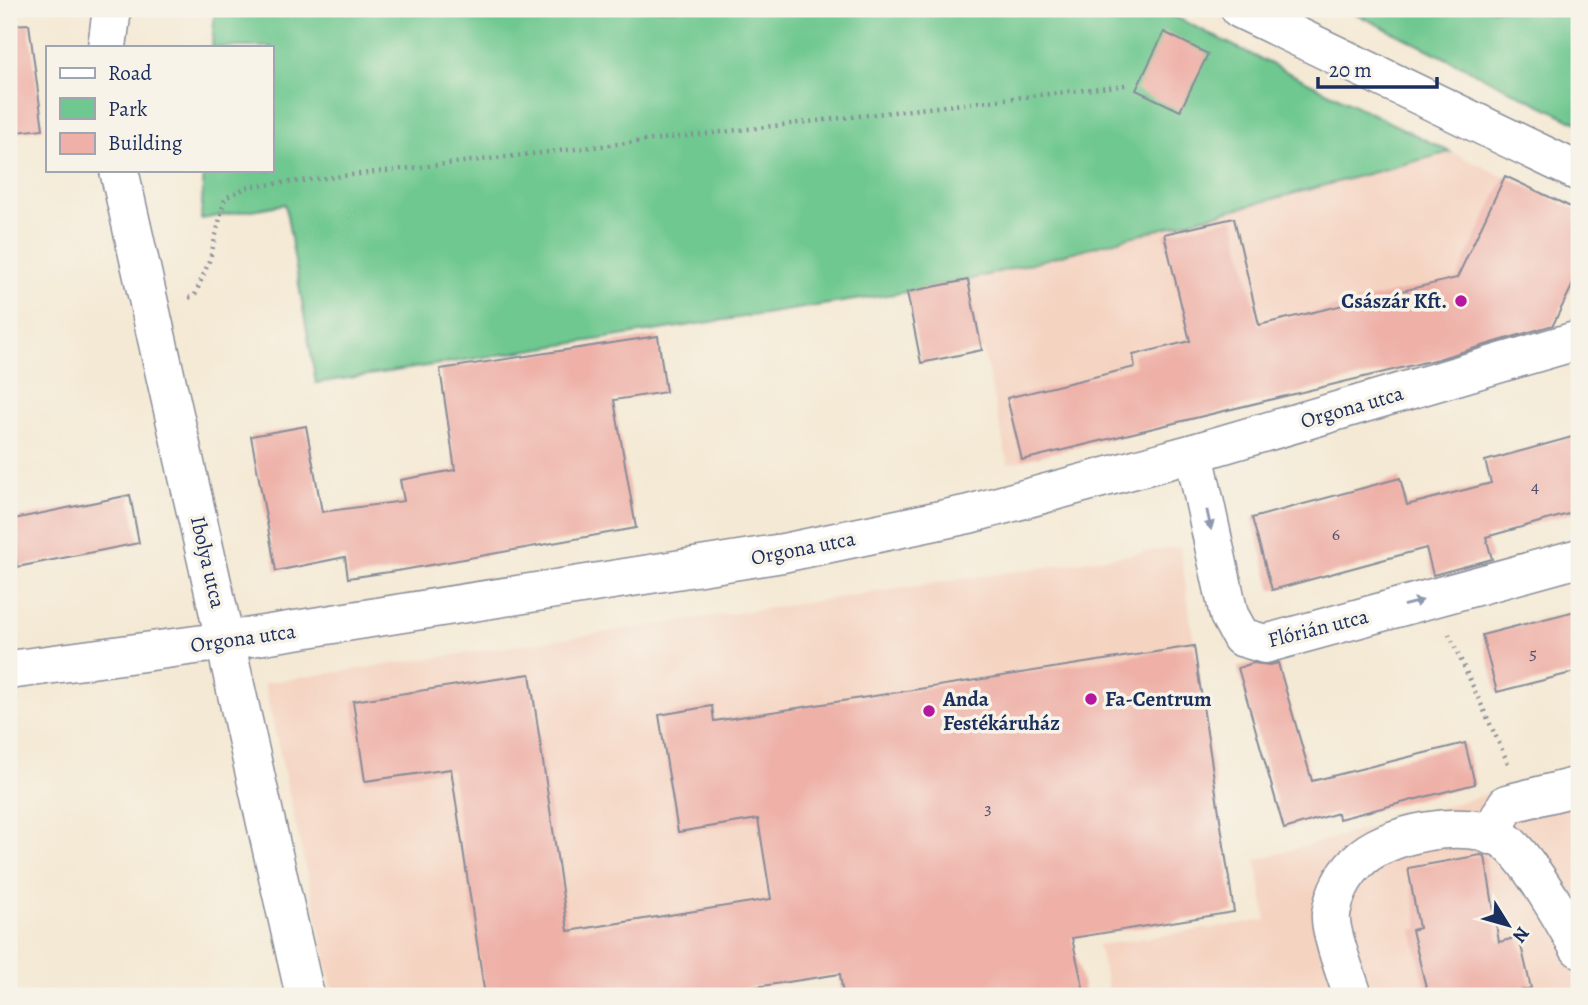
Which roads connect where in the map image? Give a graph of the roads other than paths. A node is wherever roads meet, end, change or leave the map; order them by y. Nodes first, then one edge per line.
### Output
1 (112, 9) edge
2 (1240, 9) edge
3 (107, 46) edge
4 (119, 172) edge
5 (1579, 172) edge
6 (1579, 341) edge
7 (1194, 453) junction
8 (1579, 558) edge
9 (226, 641) junction
10 (9, 670) edge
11 (1579, 786) edge
12 (1490, 835) junction
13 (1566, 901) edge
14 (1579, 948) edge
15 (306, 996) edge
16 (1353, 996) edge

1 - 3 street
2 - 5 street
4 - 9 street, Ibolya utca
6 - 7 street, Orgona utca
7 -> 8 street, Flórián utca
7 - 9 street, Orgona utca
9 - 10 street, Orgona utca
9 - 15 street, Ibolya utca
11 - 12 street
12 - 13 street
12 - 16 street
13 - 14 street

